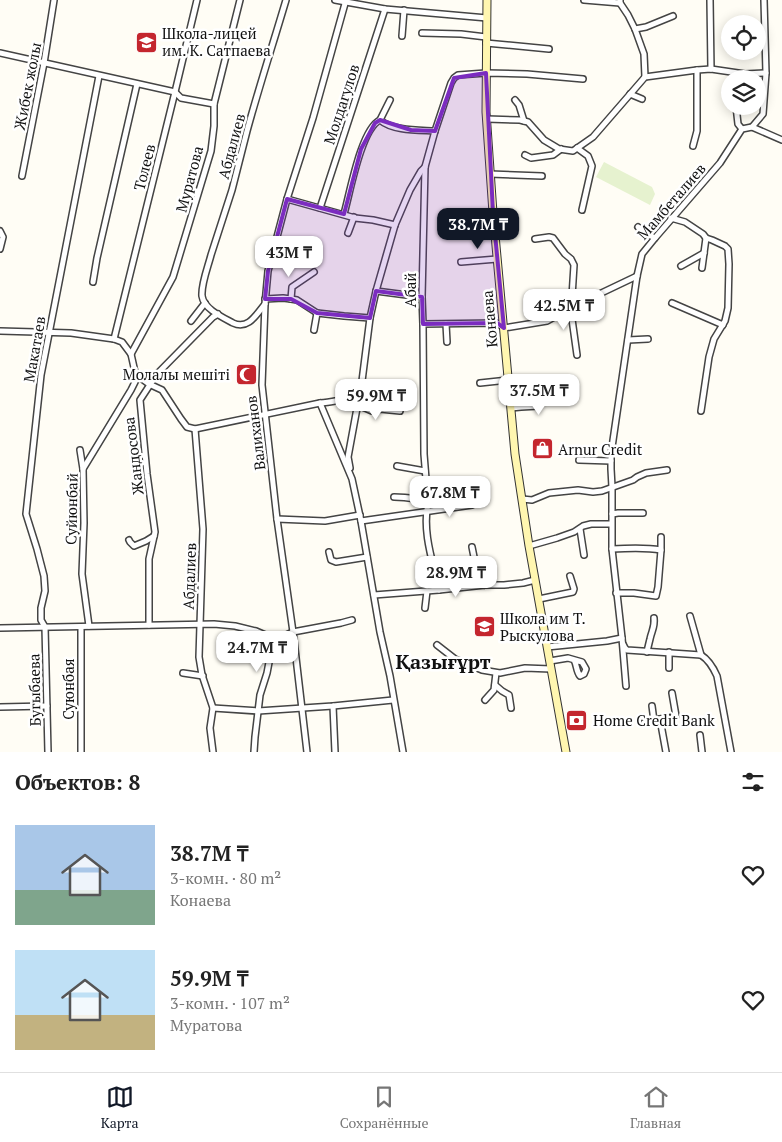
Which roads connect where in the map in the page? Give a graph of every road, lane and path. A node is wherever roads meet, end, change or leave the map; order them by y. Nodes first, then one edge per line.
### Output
1 (54, 0) edge
2 (197, 0) edge
3 (240, 0) edge
4 (286, 0) edge
5 (335, 0) edge
6 (487, 0) edge
7 (584, 0) edge
8 (710, 0) edge
9 (764, 0) edge
10 (346, 1) edge
11 (620, 2) edge
12 (385, 9) junction
13 (404, 10) junction
14 (673, 16) dead end
15 (487, 18) junction
16 (634, 29) junction
17 (422, 33) dead end
18 (402, 36) dead end
19 (486, 40) junction
20 (550, 49) dead end
21 (0, 53) edge
22 (44, 63) junction
23 (711, 69) junction
24 (698, 70) junction
25 (721, 70) edge
26 (766, 70) edge
27 (486, 73) junction
28 (99, 76) junction
29 (645, 77) junction
30 (583, 79) dead end
31 (138, 84) junction
32 (176, 92) junction
33 (630, 94) junction
34 (642, 99) dead end
35 (390, 100) dead end
36 (515, 100) dead end
37 (214, 104) junction
38 (737, 115) edge
39 (762, 115) edge
40 (487, 119) junction
41 (380, 120) junction
42 (524, 121) junction
43 (752, 127) junction
44 (742, 129) junction
45 (435, 131) junction
46 (782, 140) edge
47 (693, 146) dead end
48 (577, 148) junction
49 (561, 149) junction
50 (525, 155) dead end
51 (425, 167) junction
52 (490, 174) junction
53 (22, 176) dead end
54 (542, 176) dead end
55 (287, 199) junction
56 (320, 208) junction
57 (582, 210) dead end
58 (344, 214) junction
59 (354, 217) junction
60 (672, 218) junction
61 (395, 226) junction
62 (638, 227) dead end
63 (0, 231) edge
64 (348, 233) dead end
65 (655, 238) junction
66 (706, 238) junction
67 (535, 239) dead end
68 (0, 249) edge
69 (704, 253) junction
70 (566, 254) junction
71 (559, 255) dead end
72 (497, 259) junction
73 (461, 262) dead end
74 (681, 266) dead end
75 (702, 268) dead end
76 (314, 272) dead end
77 (637, 276) junction
78 (93, 282) dead end
79 (376, 291) junction
80 (422, 297) junction
81 (291, 299) junction
82 (204, 301) junction
83 (265, 302) junction
84 (672, 303) dead end
85 (572, 308) junction
86 (316, 312) junction
87 (218, 314) junction
88 (370, 318) junction
89 (191, 321) dead end
90 (423, 324) junction
91 (446, 324) junction
92 (723, 325) junction
93 (504, 328) junction
94 (314, 330) dead end
95 (0, 331) edge
96 (49, 332) junction
97 (114, 339) junction
98 (648, 339) dead end
99 (628, 340) junction
100 (447, 342) dead end
101 (131, 354) junction
102 (577, 354) dead end
103 (138, 376) junction
104 (508, 380) junction
105 (480, 383) dead end
106 (149, 384) junction
107 (552, 386) dead end
108 (359, 398) junction
109 (320, 403) junction
110 (358, 405) junction
111 (511, 408) junction
112 (400, 411) dead end
113 (701, 411) dead end
114 (266, 414) junction
115 (195, 429) junction
116 (80, 450) dead end
117 (579, 460) dead end
118 (611, 461) junction
119 (396, 466) dead end
120 (83, 469) junction
121 (667, 470) dead end
122 (425, 471) junction
123 (352, 479) junction
124 (612, 487) junction
125 (394, 497) dead end
126 (522, 499) junction
127 (428, 504) junction
128 (472, 505) dead end
129 (426, 512) junction
130 (643, 513) dead end
131 (612, 514) junction
132 (361, 518) junction
133 (277, 519) junction
134 (612, 524) junction
135 (580, 529) junction
136 (154, 535) junction
137 (661, 537) dead end
138 (129, 540) dead end
139 (529, 546) junction
140 (472, 547) dead end
141 (612, 549) junction
142 (661, 550) junction
143 (329, 552) dead end
144 (584, 555) dead end
145 (368, 557) junction
146 (570, 576) dead end
147 (535, 580) junction
148 (485, 585) junction
149 (439, 590) junction
150 (427, 591) junction
151 (616, 593) junction
152 (374, 595) junction
153 (538, 599) junction
154 (425, 608) dead end
155 (690, 616) dead end
156 (654, 618) dead end
157 (352, 620) dead end
158 (201, 624) junction
159 (149, 625) junction
160 (88, 626) junction
161 (45, 627) junction
162 (81, 627) junction
163 (0, 628) edge
164 (293, 632) junction
165 (269, 636) junction
166 (622, 640) junction
167 (437, 645) dead end
168 (547, 647) junction
169 (647, 652) junction
170 (670, 652) junction
171 (701, 655) junction
172 (574, 660) dead end
173 (550, 665) junction
174 (669, 668) dead end
175 (183, 673) dead end
176 (496, 673) junction
177 (203, 676) junction
178 (495, 685) junction
179 (626, 686) dead end
180 (672, 693) dead end
181 (393, 700) junction
182 (485, 700) dead end
183 (47, 706) junction
184 (333, 706) junction
185 (652, 706) dead end
186 (0, 707) edge
187 (213, 708) junction
188 (302, 708) junction
189 (511, 708) dead end
190 (258, 711) junction
191 (657, 720) junction
192 (644, 723) dead end
193 (700, 735) dead end
194 (48, 752) edge
195 (81, 752) edge
196 (212, 752) edge
197 (254, 752) edge
198 (307, 752) edge
199 (335, 752) edge
200 (403, 752) edge
201 (566, 752) edge
202 (666, 752) edge
203 (702, 752) edge
204 (731, 752) edge

1 - 22 street, Жибек жолы
2 - 32 street, Толеев
3 - 37 street, Муратова
4 - 82 street, Абдалиев
5 - 10 street
6 - 15 main road, Конаева
7 - 11 street
8 - 23 street
9 - 26 street
10 - 12 street
10 - 55 street, Валиханов
11 - 16 street
12 - 13 street
12 - 56 street, Молдагулов
13 - 15 street
13 - 18 street
14 - 16 street
15 - 19 main road, Конаева
16 - 29 street
17 - 19 street
19 - 20 street
19 - 27 main road, Конаева
21 - 22 street
22 - 28 street
22 - 53 street, Жибек жолы
23 - 24 street
23 - 25 street
24 - 29 street
24 - 47 street
27 - 30 street
27 - 40 main road, Конаева
27 - 45 street
28 - 31 street
28 - 96 street, Макатаев
29 - 33 street
31 - 32 street
31 - 78 street
32 - 37 street
32 - 97 street, Толеев
33 - 34 street
33 - 48 street
35 - 41 street
36 - 42 street
37 - 101 street, Муратова
38 - 44 street
39 - 43 street
40 - 42 street
40 - 52 main road, Конаева
41 - 45 street
41 - 58 street
42 - 49 street
43 - 44 street
43 - 46 street
44 - 60 street, Мамбеталиев
45 - 51 street
48 - 49 street
48 - 57 street
49 - 50 street
51 - 61 street
51 - 80 street, Абай
52 - 54 street
52 - 72 main road, Конаева
55 - 56 street
55 - 83 street, Валиханов
56 - 58 street
58 - 59 street
59 - 61 street
59 - 64 street
60 - 65 street, Мамбеталиев
60 - 66 street
61 - 79 street
62 - 65 street
63 - 68 street
65 - 77 street, Мамбеталиев
66 - 69 street
66 - 92 street
67 - 70 street
69 - 74 street
69 - 75 street
70 - 71 street
70 - 85 street
72 - 73 street
72 - 93 main road, Конаева
76 - 81 street
77 - 85 street
77 - 99 street, Мамбеталиев
79 - 80 street
79 - 88 street
80 - 90 street, Абай
81 - 83 street
81 - 86 street
82 - 87 street
82 - 89 street
83 - 87 street
83 - 114 street, Валиханов
84 - 92 street
85 - 93 street
85 - 102 street
86 - 88 street
86 - 94 street
87 - 106 street, Жандосова
88 - 108 street
90 - 91 street, Абай
90 - 122 street, Абай
91 - 93 street, Абай
91 - 100 street
92 - 113 street
93 - 104 main road, Конаева
95 - 96 street
96 - 97 street
96 - 161 street, Макатаев
97 - 101 street
98 - 99 street
99 - 118 street, Мамбеталиев
101 - 103 street
103 - 106 street
103 - 120 street, Суйюнбай
104 - 105 street
104 - 111 main road, Конаева
106 - 115 street
106 - 136 street, Жандосова
107 - 111 street
108 - 109 street
108 - 110 street
109 - 114 street
109 - 123 street
110 - 112 street
110 - 123 street
111 - 126 main road, Конаева
114 - 115 street
114 - 133 street, Валиханов
115 - 158 street, Абдалиев
116 - 120 street
117 - 118 street
118 - 124 street, Мамбеталиев
119 - 122 street
120 - 160 street, Суйюнбай
121 - 124 street
122 - 127 street, Абай
123 - 132 street
124 - 126 street
124 - 131 street, Мамбеталиев
125 - 127 street
126 - 139 main road, Конаева
127 - 129 street, Абай
128 - 129 street
129 - 132 street
129 - 149 street, Абай
130 - 131 street
131 - 134 street, Мамбеталиев
132 - 133 street
132 - 145 street
133 - 164 street, Валиханов
134 - 135 street
134 - 141 street, Мамбеталиев
135 - 139 street
135 - 144 street
136 - 138 street
136 - 159 street, Жандосова
137 - 142 street
139 - 147 main road, Конаева
140 - 148 street
141 - 142 street
141 - 151 street, Мамбеталиев
142 - 151 street
143 - 145 street
145 - 152 street
146 - 153 street
147 - 148 street
147 - 153 main road, Конаева
148 - 149 street
149 - 150 street
150 - 152 street
150 - 154 street
151 - 166 street, Мамбеталиев
152 - 181 street
153 - 168 main road, Конаева
155 - 171 street
156 - 169 street
157 - 164 street
158 - 159 street
158 - 165 street
158 - 177 street, Абдалиев
159 - 160 street
160 - 162 street
161 - 162 street
161 - 163 street
161 - 183 street, Бугыбаева
162 - 195 street, Суюнбая
164 - 165 street
164 - 188 street, Валиханов
165 - 190 street
166 - 168 street
166 - 169 street
166 - 179 street, Мамбеталиев
167 - 176 street
168 - 173 main road, Конаева
169 - 170 street
170 - 171 street
170 - 174 street
171 - 204 street
172 - 173 street
173 - 176 street
173 - 201 main road, Конаева
175 - 177 street
176 - 178 street
177 - 187 street, Абдалиев
178 - 182 street
178 - 189 street
180 - 191 street
181 - 184 street
181 - 200 street
183 - 186 street
183 - 194 street, Бугыбаева
184 - 188 street
184 - 199 street
185 - 191 street
187 - 190 street
187 - 196 street, Абдалиев
188 - 190 street
188 - 198 street, Валиханов
190 - 197 street
191 - 192 street
191 - 202 street
193 - 203 street

